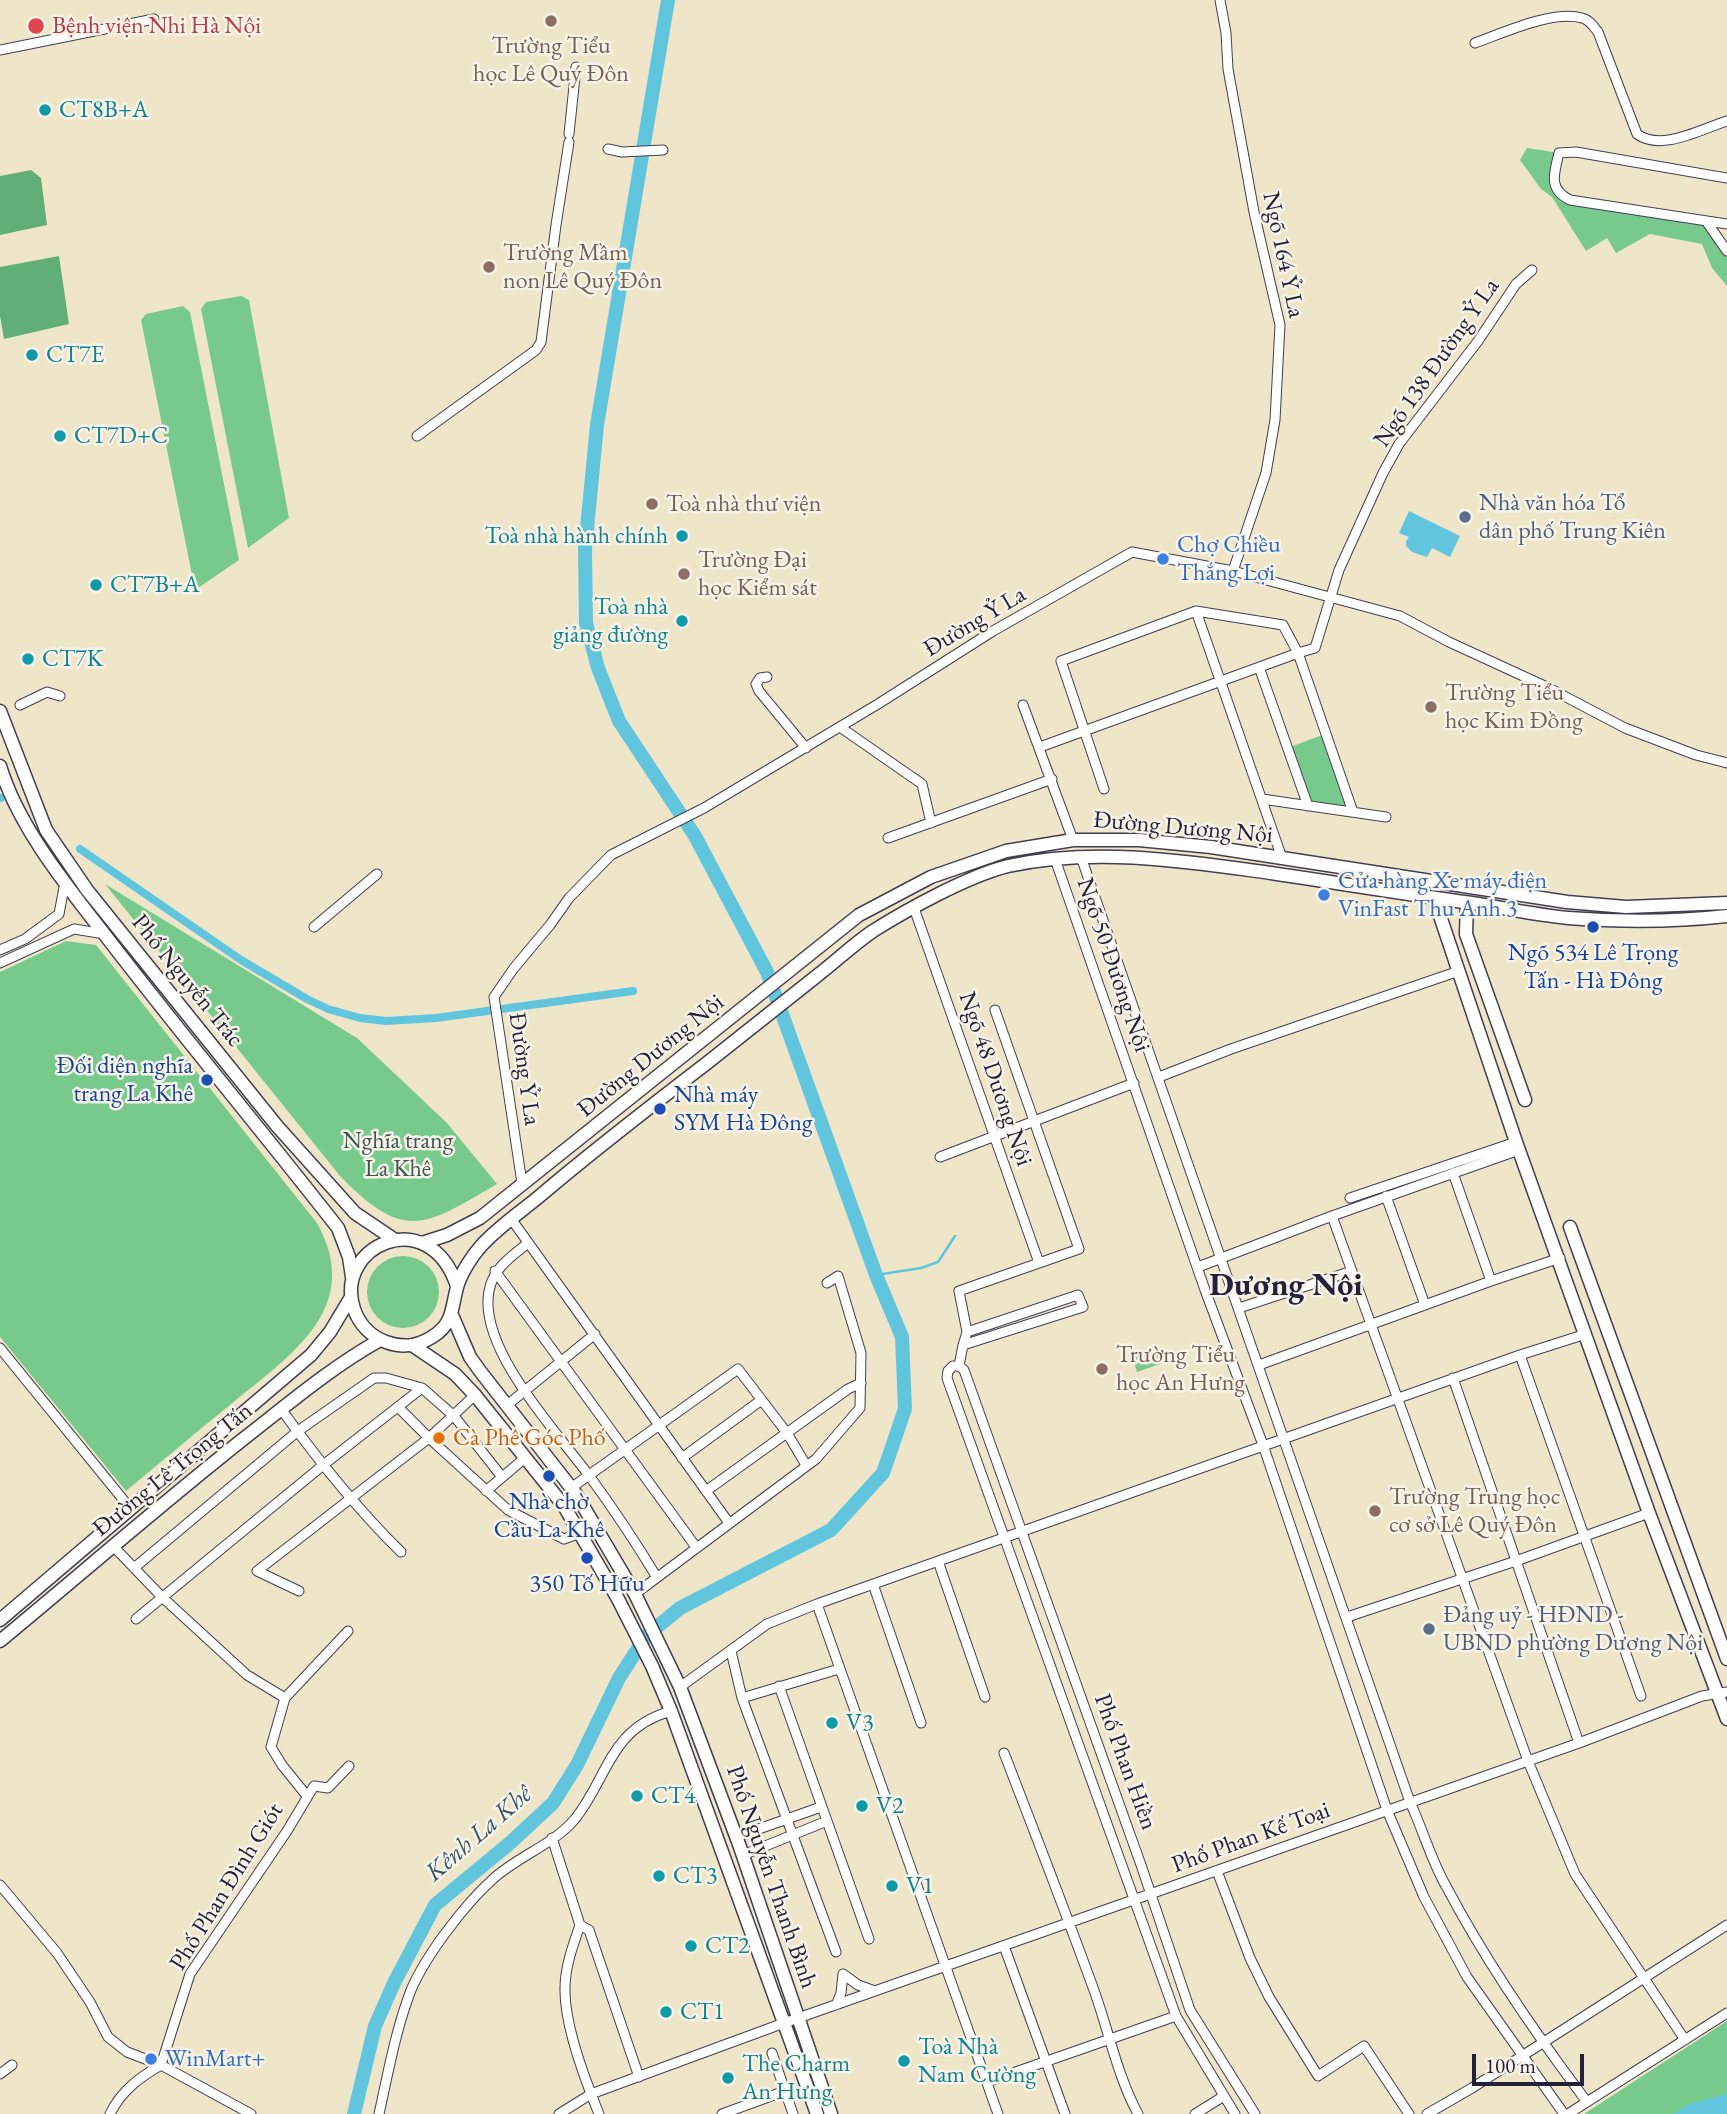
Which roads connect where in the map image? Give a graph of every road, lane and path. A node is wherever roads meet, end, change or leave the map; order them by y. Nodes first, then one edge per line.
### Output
1 (1220, 0) edge
2 (154, 19) dead end
3 (1475, 43) dead end
4 (0, 50) edge
5 (576, 67) dead end
6 (1727, 121) edge
7 (608, 149) dead end
8 (663, 150) dead end
9 (1727, 178) edge
10 (1706, 221) junction
11 (1727, 224) edge
12 (1727, 251) edge
13 (1532, 270) dead end
14 (417, 436) dead end
15 (1233, 571) junction
16 (1329, 599) junction
17 (1196, 611) junction
18 (1298, 653) junction
19 (1259, 667) junction
20 (766, 677) dead end
21 (1221, 681) junction
22 (60, 696) dead end
23 (20, 705) dead end
24 (1023, 705) dead end
25 (0, 711) edge
26 (840, 727) junction
27 (1084, 731) junction
28 (1040, 747) junction
29 (806, 748) junction
30 (1727, 763) edge
31 (1, 774) edge
32 (1052, 779) junction
33 (1104, 789) dead end
34 (1262, 799) junction
35 (1308, 806) junction
36 (1353, 812) junction
37 (1386, 817) dead end
38 (931, 823) junction
39 (888, 838) dead end
40 (1073, 840) junction
41 (1211, 847) junction
42 (1081, 858) junction
43 (1282, 858) junction
44 (1055, 859) junction
45 (1209, 864) junction
46 (377, 874) dead end
47 (65, 882) junction
48 (1434, 898) junction
49 (1467, 903) junction
50 (1727, 903) edge
51 (914, 908) junction
52 (1727, 916) edge
53 (314, 927) dead end
54 (105, 934) junction
55 (0, 950) edge
56 (0, 963) edge
57 (1476, 965) junction
58 (1459, 971) junction
59 (995, 1010) dead end
60 (1159, 1077) junction
61 (1134, 1083) junction
62 (1525, 1100) dead end
63 (1034, 1121) junction
64 (277, 1126) junction
65 (266, 1136) junction
66 (994, 1136) junction
67 (578, 1141) junction
68 (1518, 1146) junction
69 (589, 1154) junction
70 (940, 1157) dead end
71 (1453, 1173) junction
72 (522, 1183) junction
73 (1386, 1196) junction
74 (1350, 1198) dead end
75 (1332, 1216) junction
76 (512, 1220) junction
77 (1570, 1227) dead end
78 (395, 1240) junction
79 (422, 1242) junction
80 (528, 1243) junction
81 (1219, 1258) junction
82 (1560, 1258) junction
83 (1039, 1263) junction
84 (1198, 1267) junction
85 (495, 1271) junction
86 (1352, 1271) junction
87 (352, 1280) junction
88 (1490, 1281) junction
89 (827, 1283) dead end
90 (457, 1286) junction
91 (351, 1297) junction
92 (1425, 1305) junction
93 (1239, 1308) junction
94 (452, 1315) junction
95 (1372, 1325) junction
96 (967, 1332) junction
97 (595, 1334) junction
98 (1586, 1334) junction
99 (380, 1340) junction
100 (412, 1345) junction
101 (962, 1345) junction
102 (0, 1348) edge
103 (1520, 1354) junction
104 (561, 1361) junction
105 (1259, 1365) junction
106 (959, 1366) junction
107 (1453, 1378) junction
108 (861, 1383) junction
109 (422, 1388) junction
110 (524, 1390) junction
111 (475, 1395) junction
112 (1397, 1398) junction
113 (760, 1401) junction
114 (506, 1406) junction
115 (397, 1407) junction
116 (281, 1409) junction
117 (454, 1416) junction
118 (659, 1423) junction
119 (298, 1431) junction
120 (787, 1433) junction
121 (429, 1438) junction
122 (1282, 1438) junction
123 (1263, 1446) junction
124 (624, 1449) junction
125 (526, 1457) junction
126 (682, 1458) junction
127 (806, 1465) junction
128 (322, 1466) junction
129 (589, 1476) junction
130 (502, 1478) junction
131 (571, 1488) junction
132 (486, 1491) junction
133 (706, 1491) junction
134 (350, 1500) junction
135 (1670, 1506) junction
136 (130, 1508) junction
137 (1650, 1513) junction
138 (729, 1523) junction
139 (1022, 1530) junction
140 (580, 1533) junction
141 (1006, 1536) junction
142 (1585, 1536) junction
143 (113, 1546) junction
144 (696, 1546) junction
145 (401, 1552) dead end
146 (938, 1561) junction
147 (1516, 1561) junction
148 (134, 1568) junction
149 (656, 1576) junction
150 (1462, 1579) junction
151 (873, 1584) junction
152 (299, 1591) dead end
153 (635, 1594) junction
154 (162, 1597) junction
155 (817, 1604) junction
156 (1347, 1617) junction
157 (136, 1619) dead end
158 (0, 1620) edge
159 (348, 1631) dead end
160 (0, 1641) edge
161 (731, 1651) junction
162 (1727, 1659) edge
163 (839, 1669) junction
164 (779, 1686) junction
165 (680, 1687) junction
166 (1722, 1693) edge
167 (1642, 1696) dead end
168 (985, 1697) dead end
169 (285, 1698) junction
170 (742, 1698) junction
171 (671, 1711) junction
172 (1727, 1719) edge
173 (921, 1723) dead end
174 (1579, 1743) junction
175 (1004, 1753) dead end
176 (1528, 1761) junction
177 (349, 1766) dead end
178 (307, 1796) junction
179 (1410, 1802) junction
180 (821, 1807) junction
181 (1387, 1810) junction
182 (788, 1819) junction
183 (827, 1821) junction
184 (793, 1834) junction
185 (736, 1837) junction
186 (552, 1839) junction
187 (743, 1855) junction
188 (1217, 1871) junction
189 (0, 1885) edge
190 (1151, 1894) junction
191 (1135, 1899) junction
192 (1070, 1922) junction
193 (580, 1924) junction
194 (1727, 1925) edge
195 (869, 1940) dead end
196 (1004, 1946) junction
197 (836, 1952) dead end
198 (946, 1966) junction
199 (1644, 1978) junction
200 (875, 1991) junction
201 (836, 2005) junction
202 (1727, 2013) edge
203 (1176, 2016) junction
204 (798, 2019) junction
205 (784, 2023) junction
206 (1111, 2038) junction
207 (1685, 2040) junction
208 (1542, 2043) junction
209 (772, 2053) dead end
210 (1521, 2057) junction
211 (1045, 2062) junction
212 (12, 2065) dead end
213 (161, 2065) junction
214 (0, 2074) edge
215 (639, 2077) junction
216 (987, 2081) junction
217 (785, 2091) junction
218 (591, 2094) junction
219 (1224, 2096) junction
220 (1587, 2102) junction
221 (110, 2114) edge
222 (251, 2114) edge
223 (379, 2114) edge
224 (559, 2114) edge
225 (598, 2114) edge
226 (722, 2114) edge
227 (793, 2114) edge
228 (817, 2114) edge
229 (831, 2114) edge
230 (998, 2114) edge
231 (1065, 2114) edge
232 (1138, 2114) edge
233 (1195, 2114) edge
234 (1236, 2114) edge
235 (1255, 2114) edge
236 (1409, 2114) edge
237 (1427, 2114) edge
238 (1566, 2114) edge

1 - 15 street, Ngõ 164 Ỷ La
2 - 4 street
3 - 6 street
5 - 14 street
7 - 8 street
9 - 10 street
10 - 11 street
10 - 12 street
13 - 16 street, Ngõ 138 Đường Ỷ La
15 - 16 street, Đường Ỷ La
15 - 26 street, Đường Ỷ La
16 - 18 street, Ngõ 138 Đường Ỷ La
16 - 30 street, Đường Ỷ La
17 - 18 street
17 - 21 street
17 - 27 street
18 - 19 street
18 - 36 street
19 - 21 street
19 - 35 street
20 - 29 street
21 - 27 street
21 - 34 street
22 - 23 street
24 - 28 street
25 - 64 main road, Phố Nguyễn Trác
26 - 29 street, Đường Ỷ La
26 - 38 street
27 - 28 street
27 - 33 street
28 - 32 street
29 - 72 street, Đường Ỷ La
31 - 47 main road, Phố Nguyễn Trác
32 - 38 street
32 - 40 street
34 - 35 street
34 - 43 street
35 - 36 street
36 - 37 street
38 - 39 street
40 - 41 main road, Đường Dương Nội
40 - 67 main road, Đường Dương Nội
41 - 43 main road, Đường Dương Nội
41 - 45 main road
42 - 44 main road, Đường Dương Nội
42 - 45 main road, Đường Dương Nội
42 - 60 street, Ngõ 50 Dương Nội
43 - 50 main road, Đường Dương Nội
44 - 51 main road, Đường Dương Nội
44 - 61 street, Ngõ 50 Dương Nội
45 - 48 main road, Đường Dương Nội
46 - 53 street
47 - 54 main road, Phố Nguyễn Trác
47 - 55 street
48 - 49 main road, Đường Dương Nội
48 - 58 main road
49 - 52 main road, Đường Dương Nội
49 - 57 main road
51 - 66 street, Ngõ 48 Dương Nội
51 - 69 main road, Đường Dương Nội
54 - 56 street
54 - 65 main road, Phố Nguyễn Trác
57 - 58 main road
57 - 62 main road
58 - 60 street
58 - 68 main road
59 - 63 street
60 - 81 street, Ngõ 50 Dương Nội
61 - 63 street
61 - 84 street, Ngõ 50 Dương Nội
63 - 66 street
63 - 83 street
64 - 65 main road
64 - 78 main road, Phố Nguyễn Trác
65 - 87 main road, Phố Nguyễn Trác
66 - 70 street
66 - 83 street, Ngõ 48 Dương Nội
67 - 69 main road
67 - 72 main road, Đường Dương Nội
68 - 71 street
68 - 74 street
68 - 82 main road
69 - 76 main road, Đường Dương Nội
71 - 73 street
71 - 88 street
72 - 79 main road, Đường Dương Nội
73 - 75 street
73 - 92 street
75 - 81 street
75 - 86 street
76 - 80 street
76 - 90 main road, Đường Dương Nội
77 - 135 main road
78 - 79 main road
78 - 87 main road
79 - 90 main road
80 - 85 street
80 - 97 street
81 - 84 street
81 - 93 street, Ngõ 50 Dương Nội
82 - 88 street
82 - 98 main road
83 - 96 street
84 - 123 street, Ngõ 50 Dương Nội
85 - 104 street
85 - 110 street
86 - 93 street
86 - 95 street
87 - 91 main road
88 - 92 street
89 - 108 street
90 - 94 main road
91 - 99 main road
91 - 136 main road, Đường Lê Trọng Tấn
92 - 95 street
93 - 105 street, Ngõ 50 Dương Nội
94 - 100 main road
94 - 114 main road
95 - 105 street
95 - 112 street
96 - 101 street
96 - 101 street
97 - 104 street
97 - 118 street
98 - 103 street
98 - 137 main road
99 - 100 main road
99 - 116 main road, Đường Lê Trọng Tấn
100 - 111 main road
101 - 106 street
102 - 136 street
103 - 107 street
103 - 142 street
104 - 110 street
104 - 124 street
105 - 122 street, Ngõ 50 Dương Nội
106 - 139 street, Phố Phan Hiền
106 - 141 street, Phố Phan Hiền
107 - 112 street
107 - 147 street
108 - 120 street
108 - 127 street
109 - 115 street
109 - 117 street
109 - 119 street
110 - 114 street
110 - 129 street
111 - 117 street
111 - 125 main road
112 - 122 street
112 - 150 street
113 - 118 street
113 - 120 street
113 - 126 street
114 - 131 main road
115 - 121 street
115 - 128 street
116 - 119 street
116 - 143 main road, Đường Lê Trọng Tấn
117 - 121 street
117 - 130 street
118 - 124 street
118 - 126 street
119 - 128 street
119 - 148 street
120 - 127 street
120 - 133 street
121 - 132 street
121 - 134 street
122 - 123 street
122 - 156 street, Ngõ 50 Dương Nội
123 - 139 street
123 - 181 street, Ngõ 50 Dương Nội
124 - 129 street
124 - 144 street
125 - 130 street
125 - 140 main road
126 - 133 street
127 - 138 street
128 - 134 street
128 - 154 street
129 - 131 street
129 - 149 street
130 - 132 street
131 - 153 main road
132 - 140 street
133 - 138 street
134 - 145 street
134 - 152 street
135 - 137 main road
135 - 162 main road
136 - 158 main road, Đường Lê Trọng Tấn
137 - 142 street
137 - 166 main road
138 - 144 street
139 - 141 street
139 - 190 street, Phố Phan Hiền
140 - 171 main road, Phố Nguyễn Thanh Bình
141 - 146 street
141 - 191 street, Phố Phan Hiền
142 - 147 street
142 - 167 street
143 - 148 street
143 - 160 main road, Đường Lê Trọng Tấn
144 - 149 street
146 - 151 street
146 - 168 street
147 - 150 street
147 - 174 street
148 - 154 street
149 - 153 street
150 - 156 street
150 - 176 street
151 - 155 street
151 - 173 street
153 - 165 main road, Phố Nguyễn Thanh Bình
154 - 157 street
154 - 169 street
155 - 161 street
155 - 163 street
156 - 179 street, Ngõ 50 Dương Nội
159 - 169 street
161 - 165 street
161 - 170 street
163 - 164 street
163 - 198 street
164 - 170 street
164 - 180 street
165 - 185 main road, Phố Nguyễn Thanh Bình
166 - 172 main road
166 - 174 street, Phố Phan Kế Toại
169 - 178 street
170 - 182 street
171 - 186 street
171 - 205 main road, Phố Nguyễn Thanh Bình
174 - 176 street, Phố Phan Kế Toại
175 - 192 street
176 - 179 street, Phố Phan Kế Toại
176 - 199 street
177 - 178 street, Phố Phan Đình Giót
178 - 213 street, Phố Phan Đình Giót
179 - 181 street, Phố Phan Kế Toại
179 - 208 street, Ngõ 50 Dương Nội
180 - 182 street
180 - 183 street
181 - 188 street, Phố Phan Kế Toại
181 - 210 street, Ngõ 50 Dương Nội
182 - 184 street
182 - 185 street
183 - 184 street
183 - 195 street
184 - 187 street
184 - 197 street
185 - 187 main road, Phố Nguyễn Thanh Bình
186 - 193 street
186 - 223 street
187 - 204 main road, Phố Nguyễn Thanh Bình
188 - 190 street, Phố Phan Kế Toại
188 - 236 street
189 - 213 street
190 - 191 street, Phố Phan Kế Toại
190 - 235 street, Phố Phan Hiền
191 - 192 street, Phố Phan Kế Toại
191 - 203 street, Phố Phan Hiền
192 - 196 street, Phố Phan Kế Toại
192 - 206 street
193 - 215 street
193 - 218 street
194 - 199 street
196 - 198 street, Phố Phan Kế Toại
196 - 211 street
198 - 200 street, Phố Phan Kế Toại
198 - 216 street
199 - 207 street
199 - 208 street
200 - 201 street, Phố Phan Kế Toại
200 - 201 street
201 - 204 street, Phố Phan Kế Toại
202 - 207 street
203 - 206 street
203 - 219 street, Phố Phan Hiền
204 - 205 street, Phố Phan Kế Toại
204 - 229 main road, Phố Nguyễn Thanh Bình
205 - 215 street, Phố Phan Kế Toại
205 - 228 main road, Phố Nguyễn Thanh Bình
206 - 211 street
206 - 232 street
207 - 220 street
208 - 210 street
208 - 220 street, Ngõ 50 Dương Nội
209 - 217 street
210 - 237 street
210 - 238 street, Ngõ 50 Dương Nội
211 - 216 street
211 - 231 street
212 - 214 street
213 - 221 street
213 - 222 street
215 - 218 street, Phố Phan Kế Toại
216 - 230 street
217 - 226 street
217 - 227 street
218 - 224 street, Phố Phan Kế Toại
218 - 225 street
219 - 233 street
219 - 234 street, Phố Phan Hiền
220 - 238 street

